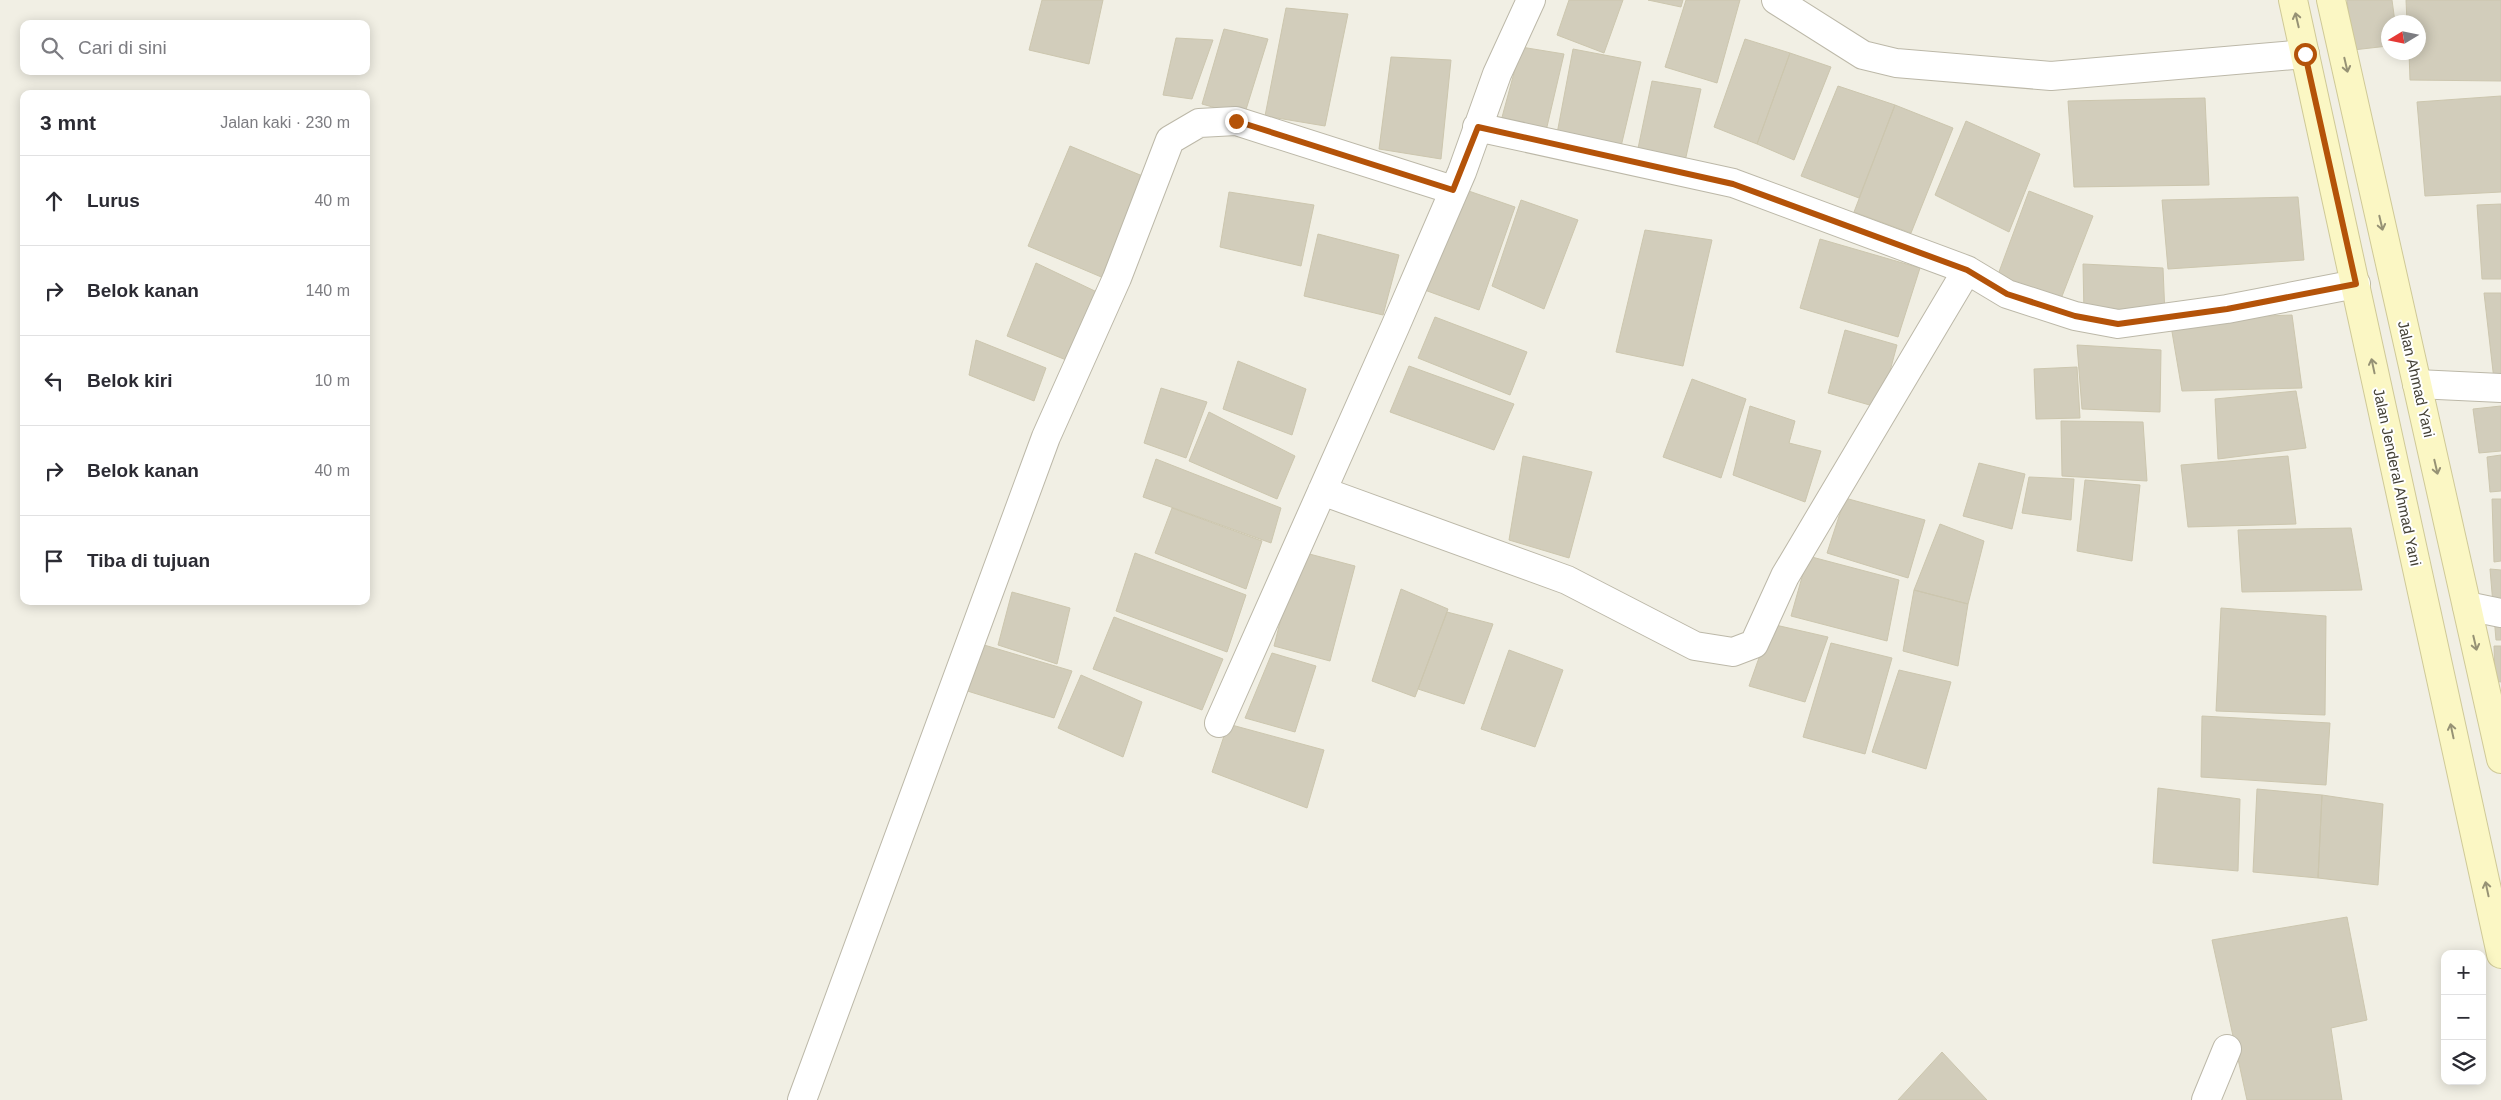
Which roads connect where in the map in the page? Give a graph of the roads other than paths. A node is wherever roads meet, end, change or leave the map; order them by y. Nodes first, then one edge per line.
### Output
1 (1531, 0) edge
2 (1776, 0) edge
3 (2293, 0) edge
4 (2331, 0) edge
5 (2305, 54) junction
6 (1478, 127) junction
7 (1453, 190) junction
8 (1967, 270) junction
9 (2356, 284) junction
10 (2417, 384) junction
11 (2501, 388) edge
12 (1322, 491) junction
13 (2467, 606) junction
14 (2501, 612) edge
15 (1219, 723) dead end
16 (2501, 758) edge
17 (2501, 954) edge
18 (2227, 1049) dead end
19 (802, 1100) edge
20 (2206, 1100) edge

1 - 6 street
2 - 5 street
5 -> 3 main road, Jalan Jenderal Ahmad Yani
4 -> 10 main road, Jalan Ahmad Yani
5 - 9 main road, Jalan Jenderal Ahmad Yani
6 - 7 street
6 - 8 street
7 - 12 street
7 - 19 street
8 - 9 street
8 - 12 street
17 -> 9 main road, Jalan Jenderal Ahmad Yani
10 - 11 street
10 -> 13 main road, Jalan Ahmad Yani
12 - 15 street
13 - 14 street
13 -> 16 main road, Jalan Ahmad Yani
18 - 20 street

